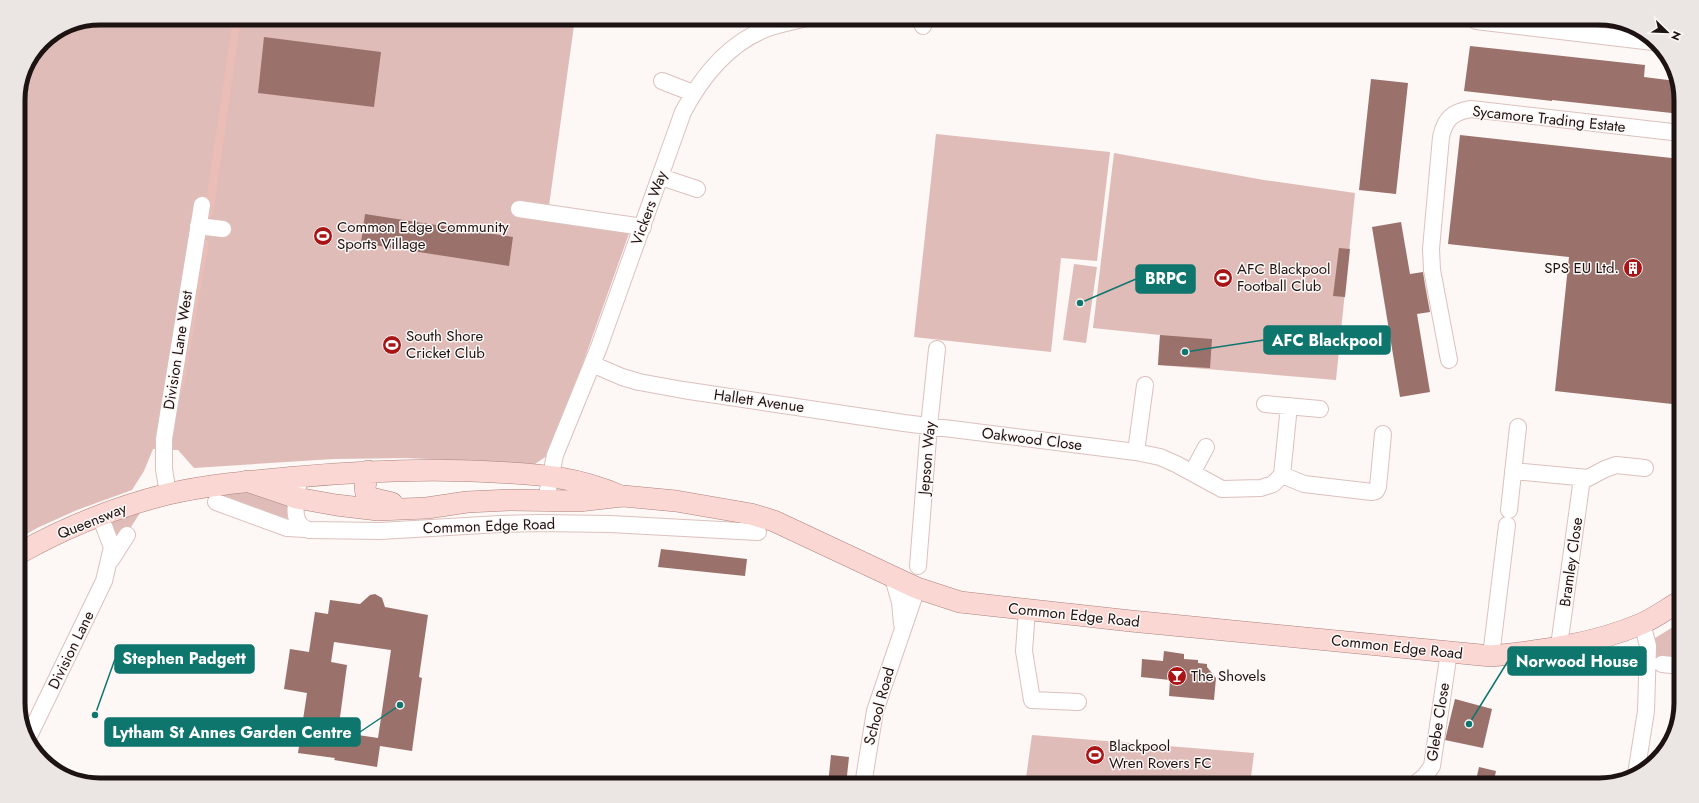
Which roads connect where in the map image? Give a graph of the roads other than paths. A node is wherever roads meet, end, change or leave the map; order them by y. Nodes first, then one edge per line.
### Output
1 (780, 25) edge
2 (1510, 25) edge
3 (1645, 41) edge
4 (662, 80) dead end
5 (693, 93) junction
6 (1674, 132) edge
7 (661, 177) junction
8 (697, 189) dead end
9 (202, 205) dead end
10 (519, 209) dead end
11 (198, 226) junction
12 (643, 226) junction
13 (222, 229) dead end
14 (937, 349) dead end
15 (1449, 360) dead end
16 (592, 364) junction
17 (1145, 385) dead end
18 (1265, 404) dead end
19 (1288, 406) junction
20 (1320, 409) dead end
21 (929, 426) junction
22 (1518, 427) dead end
23 (1383, 434) dead end
24 (1206, 447) dead end
25 (1136, 452) junction
26 (555, 455) junction
27 (1645, 468) dead end
28 (368, 471) junction
29 (1513, 471) junction
30 (1192, 473) junction
31 (1282, 475) junction
32 (551, 476) junction
33 (298, 477) junction
34 (1582, 478) junction
35 (248, 481) junction
36 (168, 494) junction
37 (623, 496) junction
38 (297, 498) junction
39 (546, 500) junction
40 (676, 501) junction
41 (216, 502) dead end
42 (440, 505) junction
43 (100, 516) junction
44 (672, 527) junction
45 (305, 529) junction
46 (758, 532) dead end
47 (126, 535) dead end
48 (25, 550) edge
49 (110, 561) junction
50 (918, 566) dead end
51 (893, 578) junction
52 (917, 588) junction
53 (1674, 605) edge
54 (1027, 610) junction
55 (1642, 623) junction
56 (902, 629) junction
57 (1559, 646) junction
58 (1448, 652) junction
59 (1491, 656) junction
60 (1662, 664) dead end
61 (1674, 665) edge
62 (1078, 702) dead end
63 (31, 732) edge
64 (1637, 767) edge
65 (864, 778) edge
66 (1423, 778) edge

1 - 5 street, Vickers Way
2 - 3 street
4 - 5 street
5 - 7 street, Vickers Way
6 - 15 street, Sycamore Trading Estate
7 - 8 street
7 - 12 street, Vickers Way
9 - 11 street, Division Lane West
10 - 12 street
11 - 13 street
11 - 36 street, Division Lane West
12 - 16 street, Vickers Way
14 - 21 street, Jepson Way
16 - 21 street, Hallett Avenue
16 - 26 street, Vickers Way
17 - 25 street
18 - 19 street
19 - 20 street
19 - 31 street
21 - 25 street, Oakwood Close
21 - 50 street, Jepson Way
22 - 29 street
23 - 31 street
24 - 30 street
25 - 30 street, Oakwood Close
26 - 32 street
26 - 32 street, Vickers Way
27 - 34 street
28 - 32 main road, Common Edge Road
28 - 33 main road, Common Edge Road
28 - 42 main road
29 - 34 street
29 - 59 street
30 - 31 street, Oakwood Close
32 - 37 main road, Common Edge Road
32 - 39 street
33 - 35 main road, Common Edge Road
33 - 38 street
34 - 57 street, Bramley Close
35 - 36 main road, Common Edge Road
35 - 38 main road, Common Edge Road
36 - 43 main road, Queensway
37 - 39 main road, Common Edge Road
37 - 40 main road, Common Edge Road
38 - 42 main road, Common Edge Road
38 - 45 street
39 - 42 main road, Common Edge Road
40 - 44 street
40 - 51 main road, Common Edge Road
41 - 45 street, Common Edge Road
43 - 48 main road, Queensway
43 - 49 street, Division Lane
44 - 45 street, Common Edge Road
44 - 46 street, Common Edge Road
47 - 49 street, Division Lane
49 - 63 street, Division Lane
51 - 52 main road, Common Edge Road
51 - 56 street, School Road
52 - 54 main road, Common Edge Road
52 - 56 street, School Road
53 - 55 main road, Common Edge Road
54 - 58 main road, Common Edge Road
54 - 62 street
55 - 57 main road, Common Edge Road
55 - 64 street
56 - 65 street, School Road
57 - 59 main road, Common Edge Road
58 - 59 main road, Common Edge Road
58 - 66 street, Glebe Close
60 - 61 street

